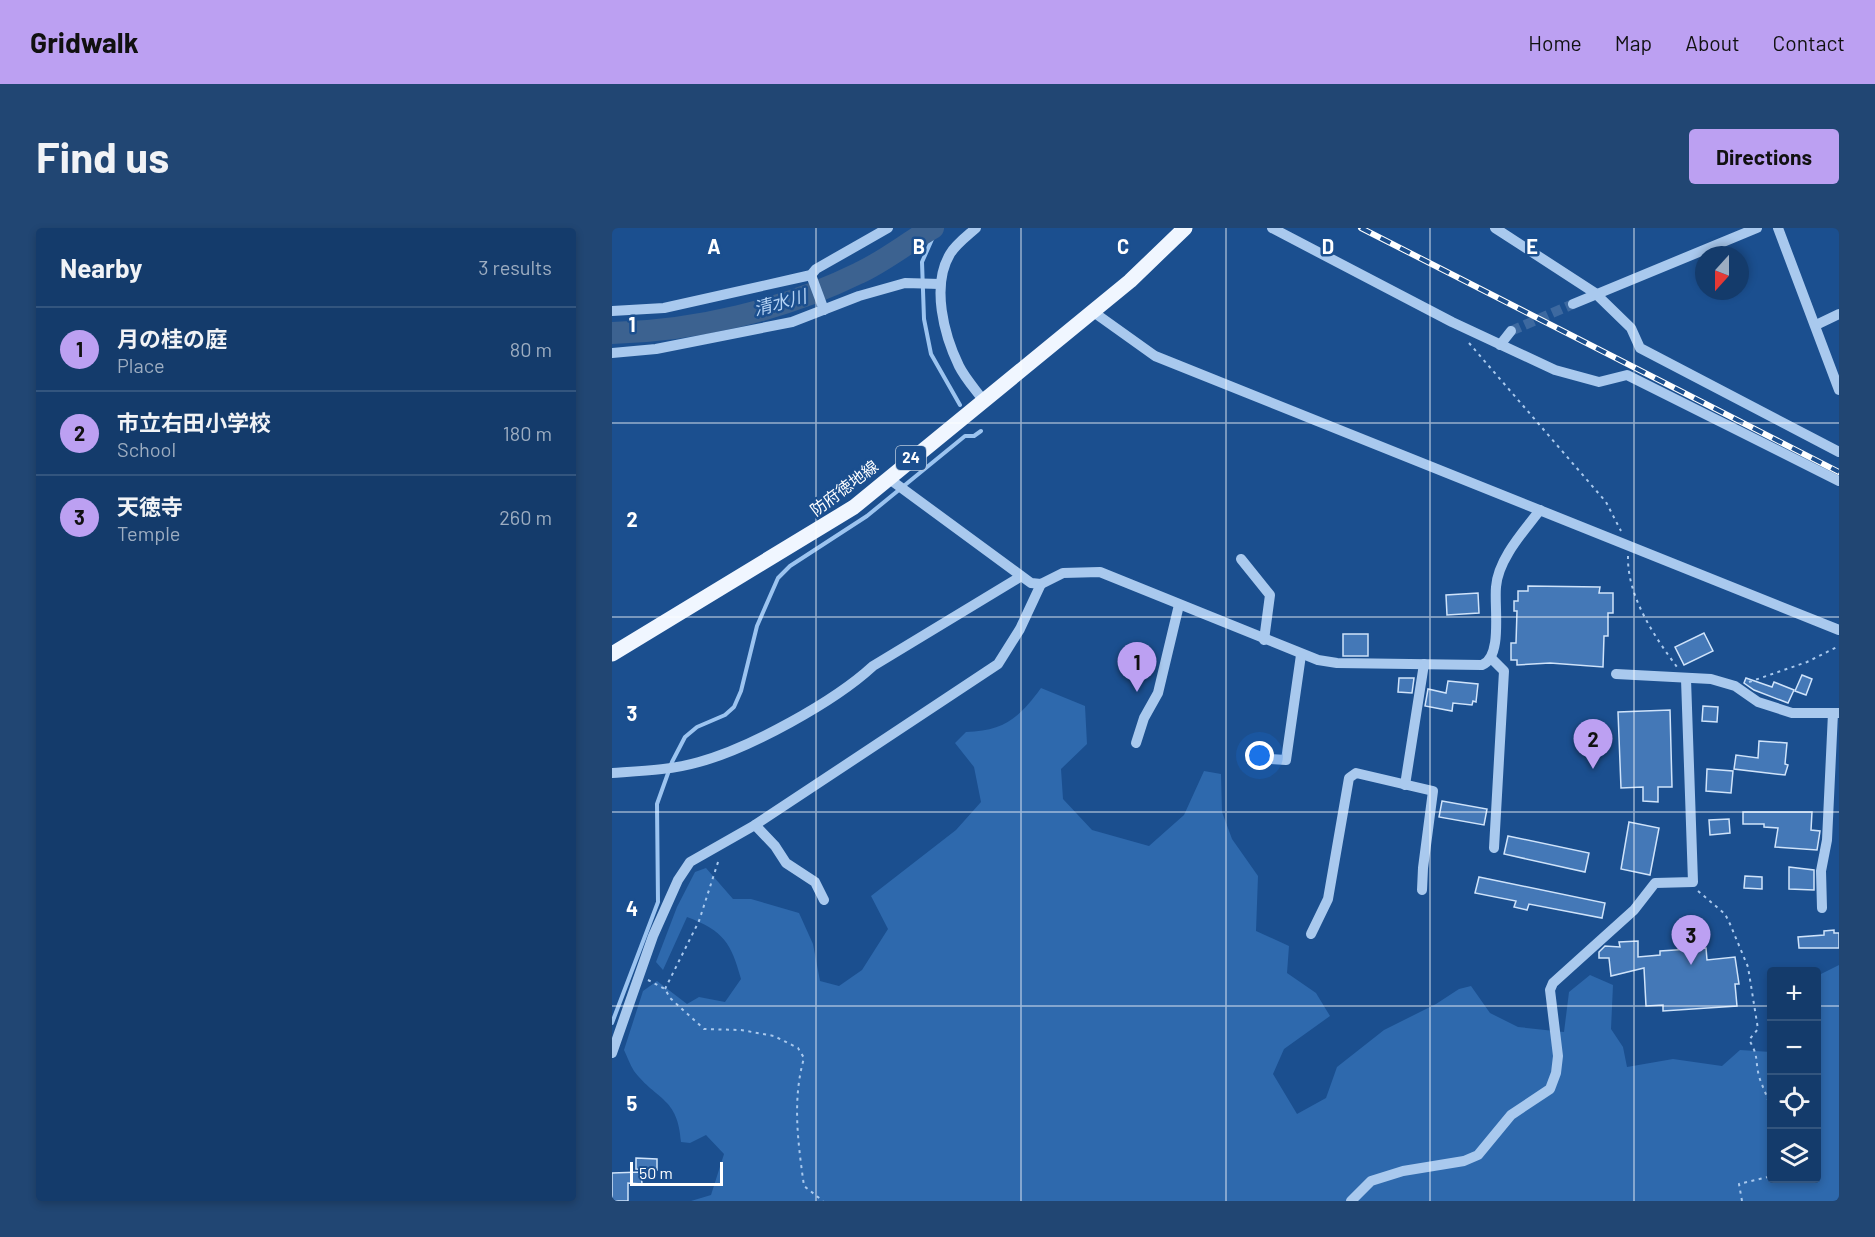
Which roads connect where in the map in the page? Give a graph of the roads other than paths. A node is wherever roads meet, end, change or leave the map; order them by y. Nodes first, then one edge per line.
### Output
1 (888, 228) edge
2 (976, 228) edge
3 (1185, 228) edge
4 (1272, 228) edge
5 (1495, 228) edge
6 (1757, 228) edge
7 (1778, 228) edge
8 (811, 275) junction
9 (940, 284) junction
10 (1595, 293) junction
11 (1573, 304) tunnel mouth
12 (824, 310) junction
13 (1092, 310) junction
14 (612, 311) edge
15 (1839, 314) edge
16 (1816, 325) junction
17 (1511, 331) tunnel mouth
18 (1500, 345) junction
19 (612, 353) edge
20 (1839, 390) edge
21 (982, 400) junction
22 (1839, 452) edge
23 (888, 478) junction
24 (1839, 481) edge
25 (1540, 510) junction
26 (1241, 559) dead end
27 (1020, 577) junction
28 (1041, 584) junction
29 (1179, 605) junction
30 (1839, 630) edge
31 (1264, 640) junction
32 (612, 654) edge
33 (1301, 655) junction
34 (1492, 659) junction
35 (1424, 664) junction
36 (1616, 674) dead end
37 (1686, 679) junction
38 (1836, 713) edge
39 (1136, 743) dead end
40 (1252, 758) dead end
41 (612, 773) edge
42 (1404, 784) junction
43 (755, 825) junction
44 (1494, 848) dead end
45 (1422, 890) dead end
46 (824, 900) dead end
47 (1822, 908) dead end
48 (1311, 934) dead end
49 (612, 1053) edge
50 (1351, 1201) edge

1 - 8 street
2 - 9 street
3 - 13 main road, 防府徳地線 / 24
4 - 18 street
5 - 10 street
6 - 10 street
7 - 16 street
8 - 12 street
8 - 14 street
9 - 12 street
9 - 21 street
10 - 11 street
10 - 22 street
12 - 19 street
13 - 21 main road, 防府徳地線 / 24
13 - 25 street
15 - 16 street
16 - 20 street
17 - 18 street
18 - 24 street
21 - 23 main road, 防府徳地線 / 24
23 - 27 street
23 - 32 main road, 防府徳地線 / 24
25 - 30 street
25 - 34 street
26 - 31 street
27 - 28 street
27 - 41 street
28 - 29 street
28 - 43 street
29 - 31 street
29 - 39 street
31 - 33 street
33 - 35 street
33 - 40 street
34 - 35 street
34 - 44 street
35 - 42 street
36 - 37 street
37 - 38 street
37 - 50 street
38 - 47 street
42 - 45 street
42 - 48 street
43 - 46 street
43 - 49 street

